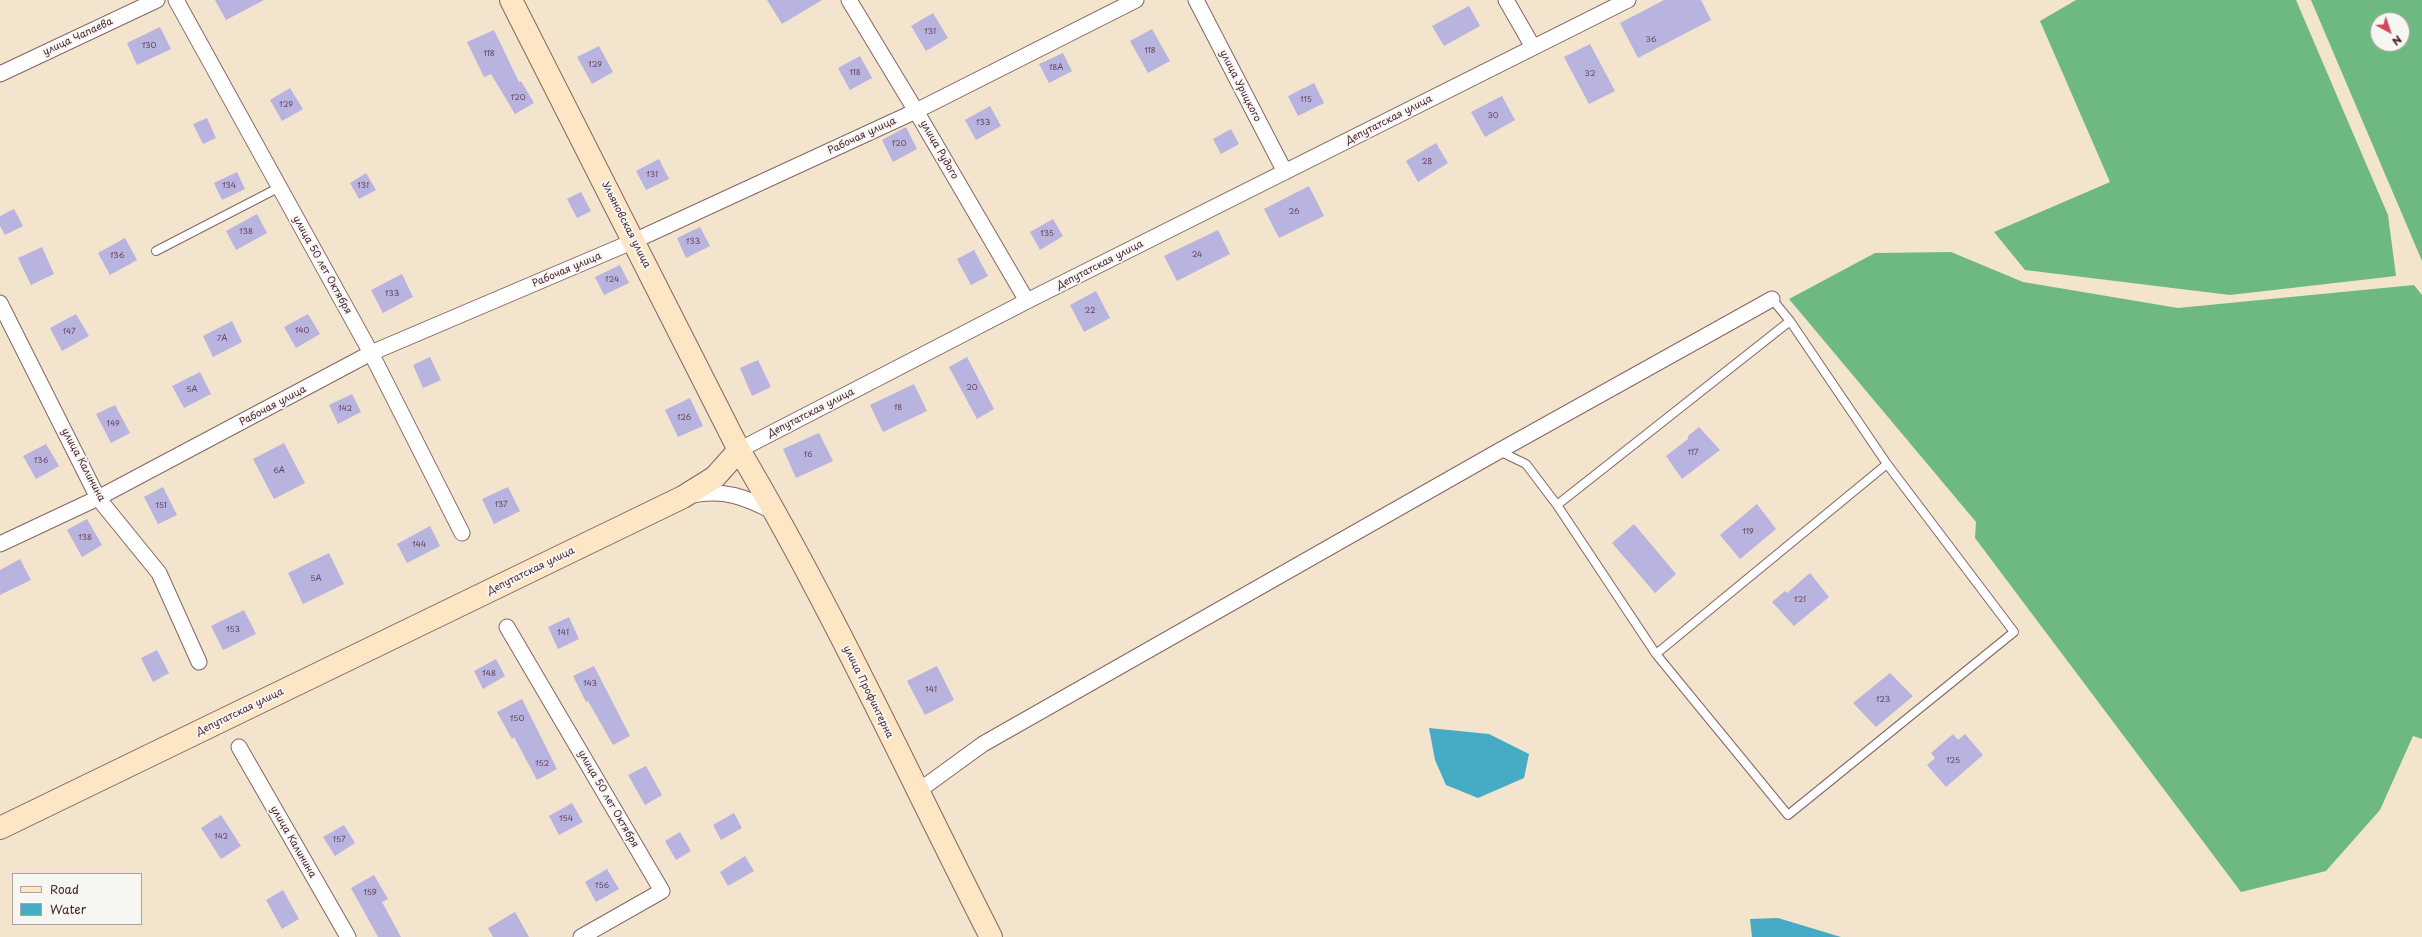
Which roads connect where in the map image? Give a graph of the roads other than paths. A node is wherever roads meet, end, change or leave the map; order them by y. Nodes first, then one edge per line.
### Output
1 (157, 0) edge
2 (176, 0) edge
3 (511, 0) edge
4 (849, 0) edge
5 (1136, 0) edge
6 (1196, 0) edge
7 (1506, 0) edge
8 (1628, 0) edge
9 (1533, 47) junction
10 (0, 74) edge
11 (916, 111) junction
12 (1285, 172) junction
13 (280, 187) junction
14 (634, 241) junction
15 (156, 251) dead end
16 (1772, 300) joint
17 (1027, 301) junction
18 (0, 303) edge
19 (1790, 320) junction
20 (372, 353) junction
21 (739, 450) junction
22 (1499, 451) junction
23 (1887, 464) junction
24 (683, 497) junction
25 (98, 498) junction
26 (1557, 505) junction
27 (776, 513) junction
28 (462, 534) dead end
29 (0, 544) edge
30 (507, 626) dead end
31 (1656, 654) junction
32 (199, 662) dead end
33 (238, 747) dead end
34 (917, 792) junction
35 (0, 828) edge
36 (348, 937) edge
37 (581, 937) edge
38 (991, 937) edge

1 - 10 street, улица Чапаева
2 - 13 street, улица 50 лет Октября
3 - 14 main road, Ульяновская улица
4 - 11 street, улица Рудого
5 - 11 street, Рабочая улица
6 - 12 street, улица Урицкого
7 - 9 street
8 - 9 street, Депутатская улица
9 - 12 street, Депутатская улица
11 - 14 street, Рабочая улица
11 - 17 street, улица Рудого
12 - 17 street, Депутатская улица
13 - 15 lane
13 - 20 street, улица 50 лет Октября
14 - 20 street, Рабочая улица
14 - 21 main road, Ульяновская улица
16 - 19 lane
16 - 22 street
17 - 21 street, Депутатская улица
18 - 25 street, улица Калинина
19 - 23 lane
19 - 26 lane
20 - 25 street, Рабочая улица
20 - 28 street, улица 50 лет Октября
21 - 24 main road, Депутатская улица
21 - 27 main road, улица Профинтерна
22 - 26 lane
22 - 34 street
23 - 31 lane
23 - 31 lane
24 - 27 street
24 - 35 main road, Депутатская улица
25 - 29 street, Рабочая улица
25 - 32 street, улица Калинина
26 - 31 lane
27 - 34 main road, улица Профинтерна
30 - 37 street, улица 50 лет Октября
33 - 36 street, улица Калинина
34 - 38 main road, улица Профинтерна

